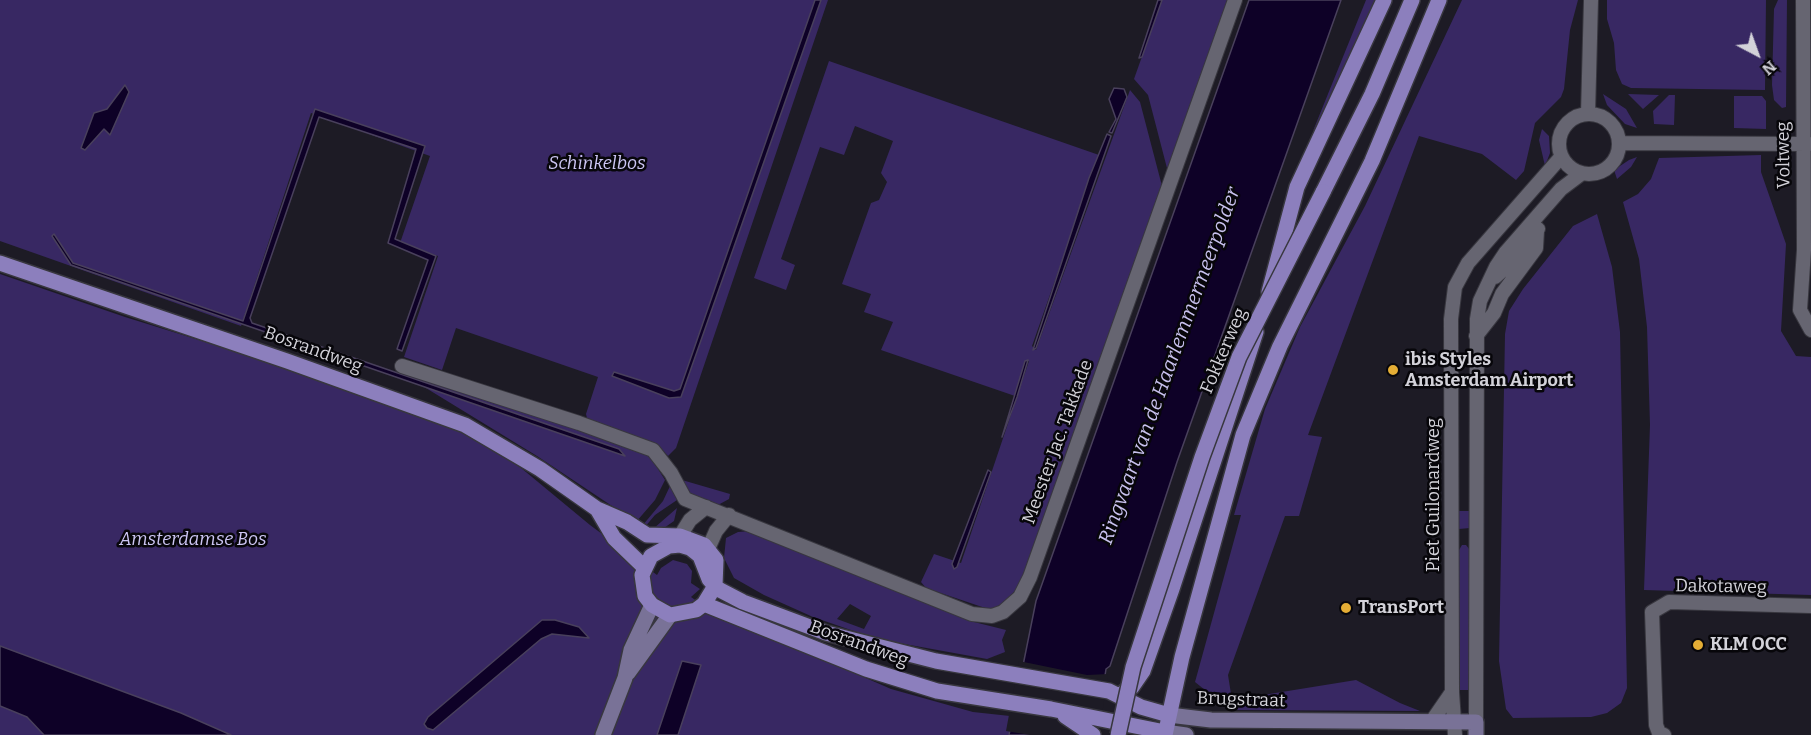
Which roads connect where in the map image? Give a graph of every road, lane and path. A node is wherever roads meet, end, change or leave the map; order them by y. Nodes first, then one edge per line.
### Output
1 (1235, 0) edge
2 (1384, 0) edge
3 (1412, 0) edge
4 (1439, 0) edge
5 (1592, 0) edge
6 (1803, 0) edge
7 (1588, 114) junction
8 (1619, 143) junction
9 (1806, 144) edge
10 (1561, 157) junction
11 (1581, 174) junction
12 (1540, 214) junction
13 (1537, 231) junction
14 (0, 263) edge
15 (1489, 283) junction
16 (1811, 330) edge
17 (1476, 336) junction
18 (402, 366) dead end
19 (706, 507) junction
20 (597, 509) junction
21 (729, 515) junction
22 (678, 541) junction
23 (708, 549) junction
24 (644, 567) junction
25 (716, 579) junction
26 (652, 604) junction
27 (704, 604) junction
28 (1811, 606) edge
29 (670, 615) junction
30 (1143, 671) junction
31 (1012, 672) joint
32 (625, 678) junction
33 (1113, 692) junction
34 (1452, 692) junction
35 (1051, 710) junction
36 (1152, 711) junction
37 (1168, 715) junction
38 (1432, 721) junction
39 (1455, 728) edge
40 (1476, 729) edge
41 (1165, 734) edge
42 (603, 735) edge
43 (1093, 735) edge
44 (1118, 735) edge
45 (1186, 735) edge
46 (1664, 735) edge

1 - 21 street, Meester Jac. Takkade
2 - 30 main road
3 - 44 main road, Fokkerweg, bridge
4 - 37 main road
5 - 7 street
6 - 9 street, Voltweg
7 - 8 street
7 - 10 street
8 - 9 street
8 - 11 street
9 - 16 street, Voltweg
10 - 11 street
10 - 34 street, Piet Guilonardweg
11 - 12 street
12 - 13 street
12 - 15 street
13 - 15 street
13 - 17 street
14 - 20 main road, Bosrandweg
15 - 17 street
17 - 40 street
18 - 19 street
19 - 21 street, Meester Jac. Takkade
19 - 22 street
20 - 22 main road, Bosrandweg
20 - 24 main road, Bosrandweg
21 - 23 street
22 - 23 main road
22 - 24 main road
22 - 25 main road
23 - 25 main road
24 - 26 main road
25 - 27 main road
25 - 31 main road, Bosrandweg
26 - 29 main road
26 - 32 street
27 - 29 main road
27 - 35 main road, Bosrandweg
28 - 46 street, Dakotaweg
29 - 32 street
30 - 33 main road
30 - 36 main road
31 - 33 main road, Brugstraat
32 - 42 street
33 - 36 main road, Brugstraat
34 - 38 street
34 - 39 street, Piet Guilonardweg
35 - 41 main road
35 - 43 main road
36 - 37 main road, Brugstraat
36 - 41 main road
37 - 38 street, Brugstraat
37 - 41 main road
38 - 39 street, Brugstraat
39 - 40 street, Brugstraat
41 - 45 street

